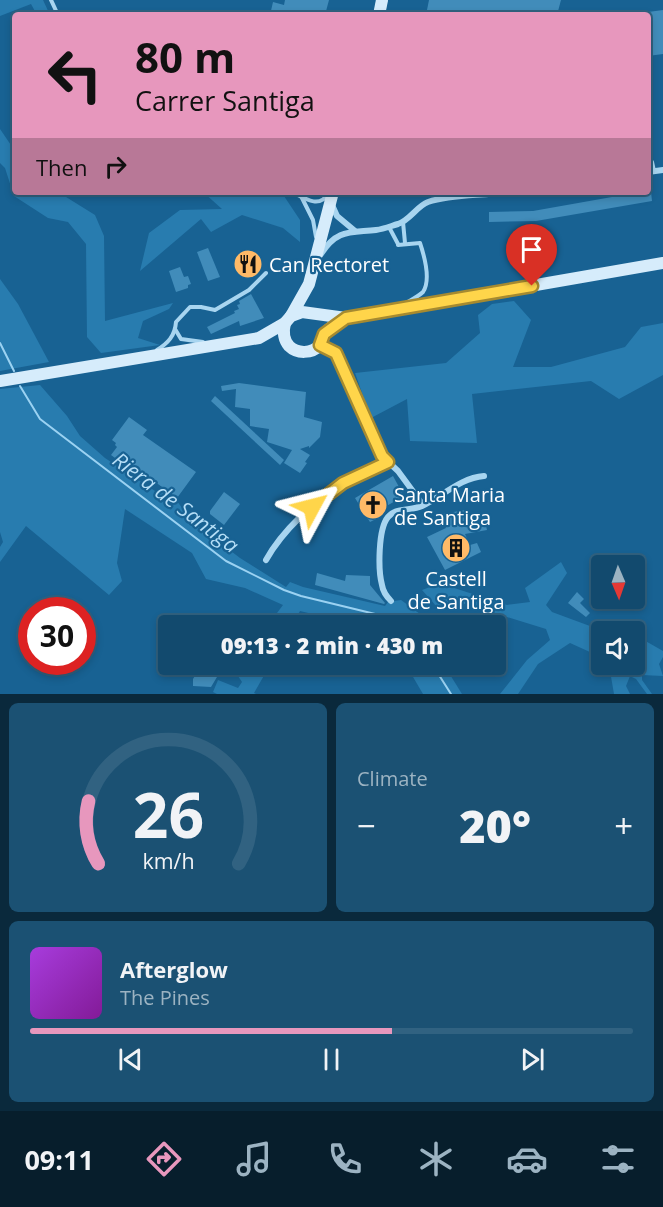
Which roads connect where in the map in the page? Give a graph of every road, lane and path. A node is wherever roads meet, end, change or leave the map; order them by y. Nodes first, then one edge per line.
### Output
1 (663, 170) edge
2 (651, 171) edge
3 (302, 195) edge
4 (304, 195) edge
5 (330, 195) edge
6 (468, 195) edge
7 (403, 222) junction
8 (389, 226) junction
9 (355, 231) junction
10 (405, 243) junction
11 (663, 257) edge
12 (663, 263) edge
13 (618, 271) junction
14 (312, 272) junction
15 (266, 273) dead end
16 (381, 312) junction
17 (317, 315) junction
18 (346, 318) junction
19 (288, 319) junction
20 (175, 329) junction
21 (259, 338) junction
22 (322, 339) junction
23 (287, 342) junction
24 (225, 344) junction
25 (149, 356) junction
26 (0, 381) edge
27 (388, 462) junction
28 (484, 476) dead end
29 (423, 505) junction
30 (266, 560) dead end
31 (391, 601) dead end

1 - 2 street
3 - 14 lane
4 - 5 lane
5 - 9 street
5 - 14 main road
6 - 7 street
7 - 8 street
7 - 10 lane
8 - 9 street
8 - 10 lane
9 - 14 street
10 - 16 lane
11 - 13 street
12 - 13 main road
13 - 16 main road
14 - 17 main road
14 - 19 main road
15 - 20 lane
16 - 18 main road
17 - 18 main road
17 - 19 main road
17 - 22 main road
18 - 22 main road
19 - 21 main road
19 - 23 main road
20 - 24 lane
20 - 25 lane
21 - 23 main road
21 - 24 main road
22 - 23 main road
22 - 27 street
24 - 25 main road
25 - 26 main road
27 - 29 street
27 - 30 street
28 - 29 street
29 - 31 street

